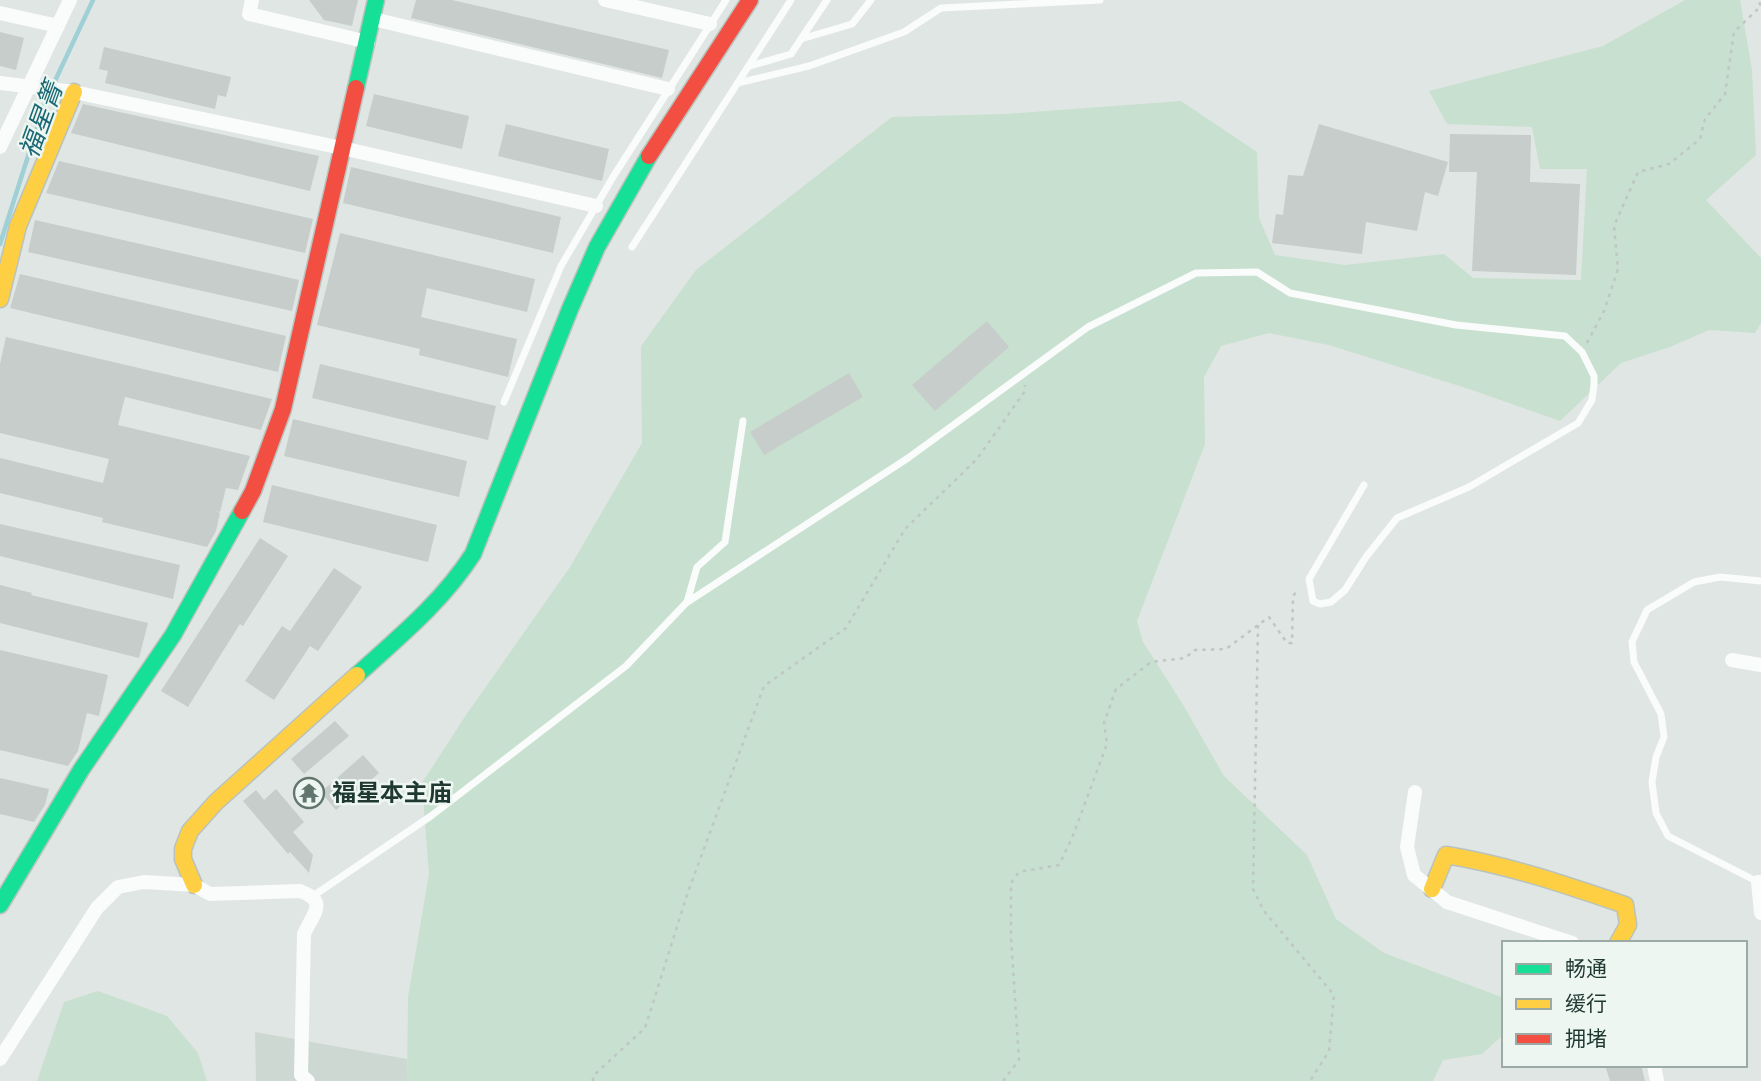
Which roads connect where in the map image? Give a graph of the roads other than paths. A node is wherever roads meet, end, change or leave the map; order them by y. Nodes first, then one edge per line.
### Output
1 (70, 0) edge
2 (252, 0) edge
3 (376, 0) edge
4 (605, 0) edge
5 (726, 0) edge
6 (750, 0) edge
7 (791, 0) edge
8 (827, 0) edge
9 (871, 0) edge
10 (1100, 0) edge
11 (0, 13) edge
12 (373, 19) junction
13 (710, 24) junction
14 (58, 26) junction
15 (800, 40) junction
16 (368, 42) junction
17 (749, 66) junction
18 (0, 83) edge
19 (738, 83) junction
20 (34, 88) junction
21 (668, 89) junction
22 (69, 92) junction
23 (0, 147) edge
24 (342, 148) junction
25 (596, 206) junction
26 (632, 247) dead end
27 (0, 299) edge
28 (504, 402) dead end
29 (743, 421) dead end
30 (1364, 485) dead end
31 (1761, 581) edge
32 (686, 603) junction
33 (1732, 660) dead end
34 (1761, 666) edge
35 (1415, 792) dead end
36 (1759, 882) edge
37 (194, 885) junction
38 (1432, 889) junction
39 (313, 896) junction
40 (0, 905) edge
41 (1761, 913) edge
42 (1566, 941) edge
43 (1619, 941) edge
44 (0, 1059) edge
45 (307, 1081) edge

1 - 14 street
2 - 16 street
3 - 12 street
4 - 13 street
5 - 13 lane
6 - 37 street
7 - 17 lane
8 - 15 lane
9 - 15 lane
10 - 19 lane
11 - 14 street
12 - 16 street
12 - 21 street
13 - 21 lane
14 - 20 street
15 - 17 lane
16 - 24 street
17 - 19 lane
18 - 20 street
19 - 26 lane
20 - 22 street
20 - 23 street
21 - 25 lane
22 - 24 street
22 - 27 street
24 - 25 street
24 - 40 street
25 - 28 lane
29 - 32 lane
30 - 32 lane
31 - 36 lane
32 - 39 lane
33 - 34 street
35 - 38 street
36 - 41 street
37 - 39 street
37 - 44 street
38 - 42 street
38 - 43 street
39 - 45 street

